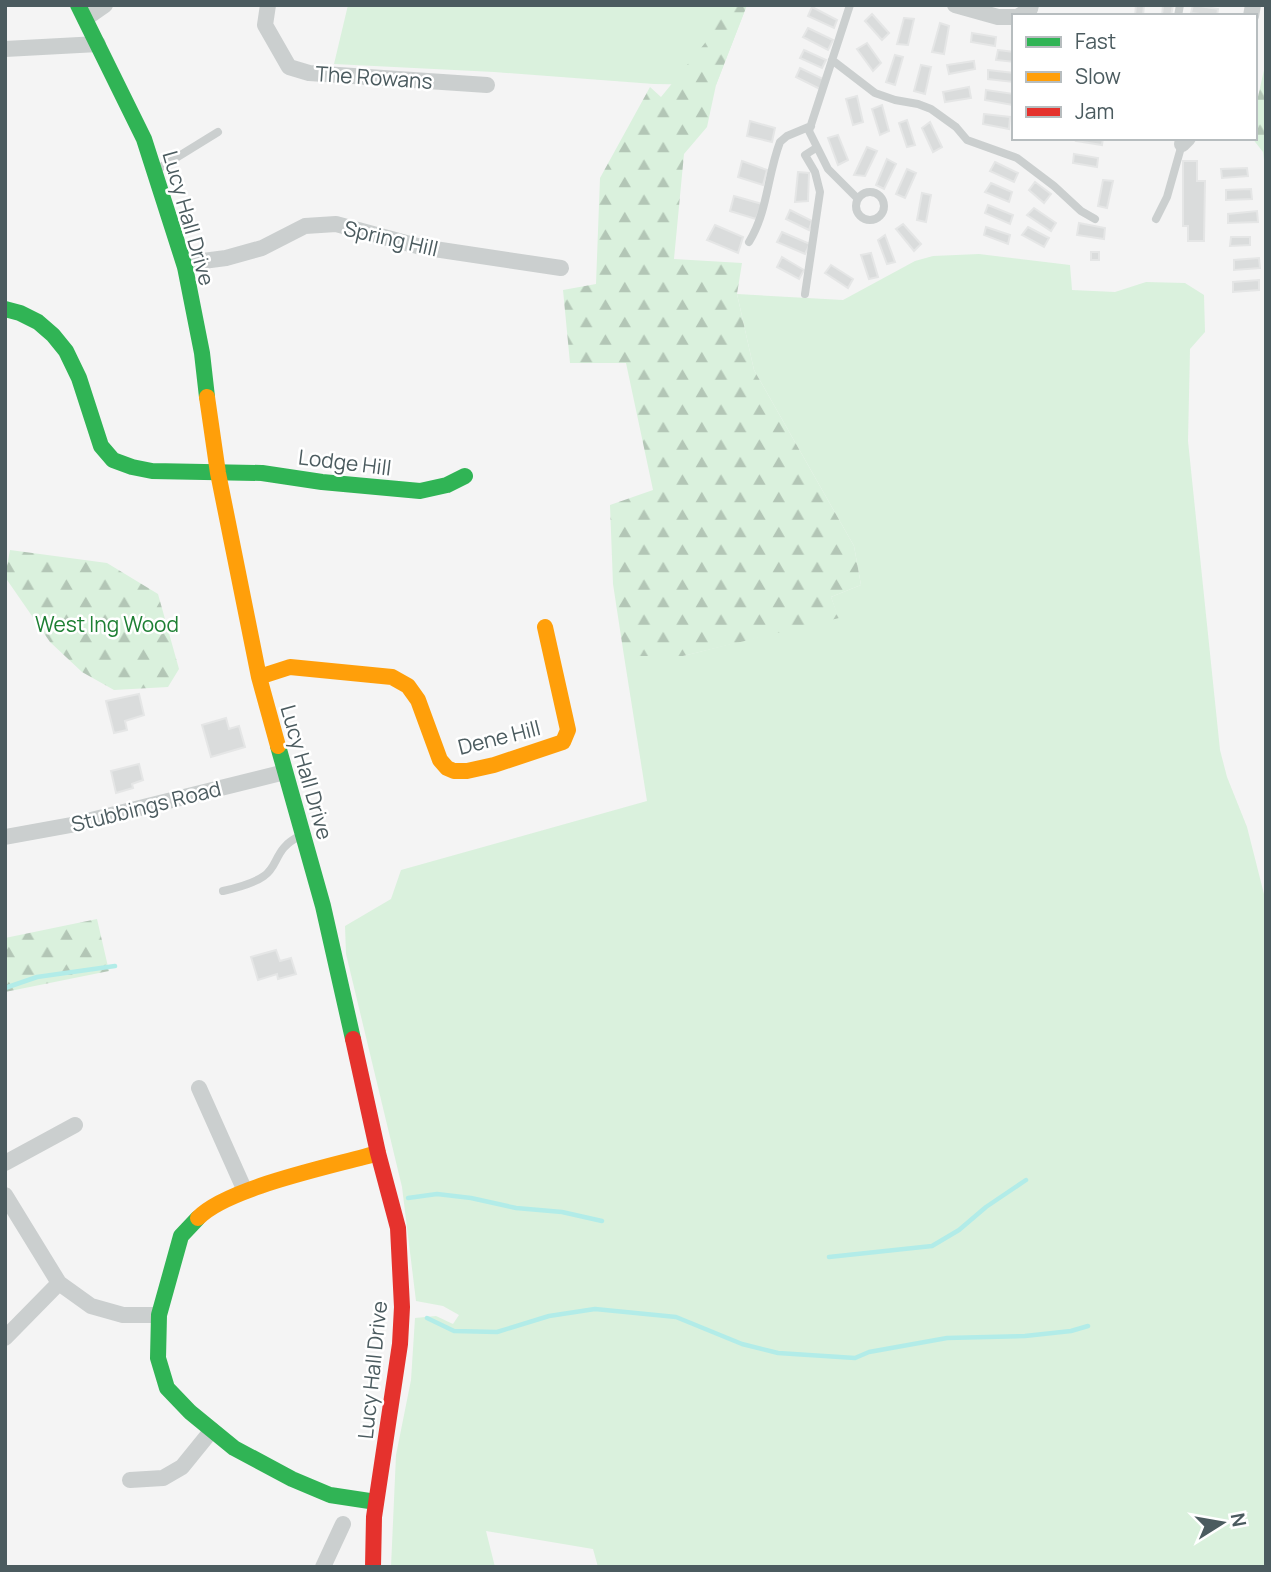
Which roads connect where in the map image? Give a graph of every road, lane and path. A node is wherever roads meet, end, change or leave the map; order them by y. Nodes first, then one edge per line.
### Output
1 (105, 5) edge
2 (268, 5) edge
3 (850, 5) edge
4 (955, 5) edge
5 (82, 12) edge
6 (1012, 17) edge
7 (98, 44) junction
8 (5, 50) edge
9 (832, 60) junction
10 (487, 85) dead end
11 (811, 126) junction
12 (218, 132) dead end
13 (1185, 141) edge
14 (816, 148) junction
15 (154, 170) junction
16 (858, 199) dead end
17 (1095, 219) dead end
18 (1156, 219) dead end
19 (748, 242) dead end
20 (184, 267) junction
21 (561, 268) dead end
22 (805, 294) dead end
23 (5, 309) edge
24 (218, 473) junction
25 (465, 476) dead end
26 (545, 628) dead end
27 (259, 677) junction
28 (285, 772) junction
29 (303, 835) junction
30 (5, 837) edge
31 (223, 891) dead end
32 (199, 1088) dead end
33 (75, 1125) dead end
34 (378, 1153) junction
35 (5, 1163) edge
36 (245, 1191) junction
37 (5, 1195) edge
38 (59, 1283) junction
39 (159, 1315) junction
40 (5, 1338) edge
41 (212, 1430) junction
42 (130, 1480) dead end
43 (376, 1502) junction
44 (343, 1524) dead end
45 (323, 1567) edge
46 (373, 1567) edge

1 - 5 street
2 - 10 street, The Rowans
3 - 9 lane
4 - 6 street
5 - 7 street, Lucy Hall Drive
7 - 8 street
7 - 15 street, Lucy Hall Drive
9 - 11 lane
9 - 17 lane
11 - 14 lane
11 - 19 lane
12 - 15 lane
13 - 18 lane
14 - 16 lane
14 - 22 lane
15 - 20 street, Lucy Hall Drive
20 - 21 street, Spring Hill
20 - 24 street, Lucy Hall Drive
23 - 24 street, Lodge Hill
24 - 25 street, Lodge Hill
24 - 27 street, Lucy Hall Drive
26 - 27 street, Dene Hill
27 - 28 street, Lucy Hall Drive
28 - 29 street, Lucy Hall Drive
28 - 30 street, Stubbings Road
29 - 31 lane
29 - 34 street, Lucy Hall Drive
32 - 36 street
33 - 35 street
34 - 36 street
34 - 43 street, Lucy Hall Drive
36 - 39 street
37 - 38 street
38 - 39 street
38 - 40 street
39 - 41 street
41 - 42 street
41 - 43 street
43 - 46 street, Lucy Hall Drive
44 - 45 street

